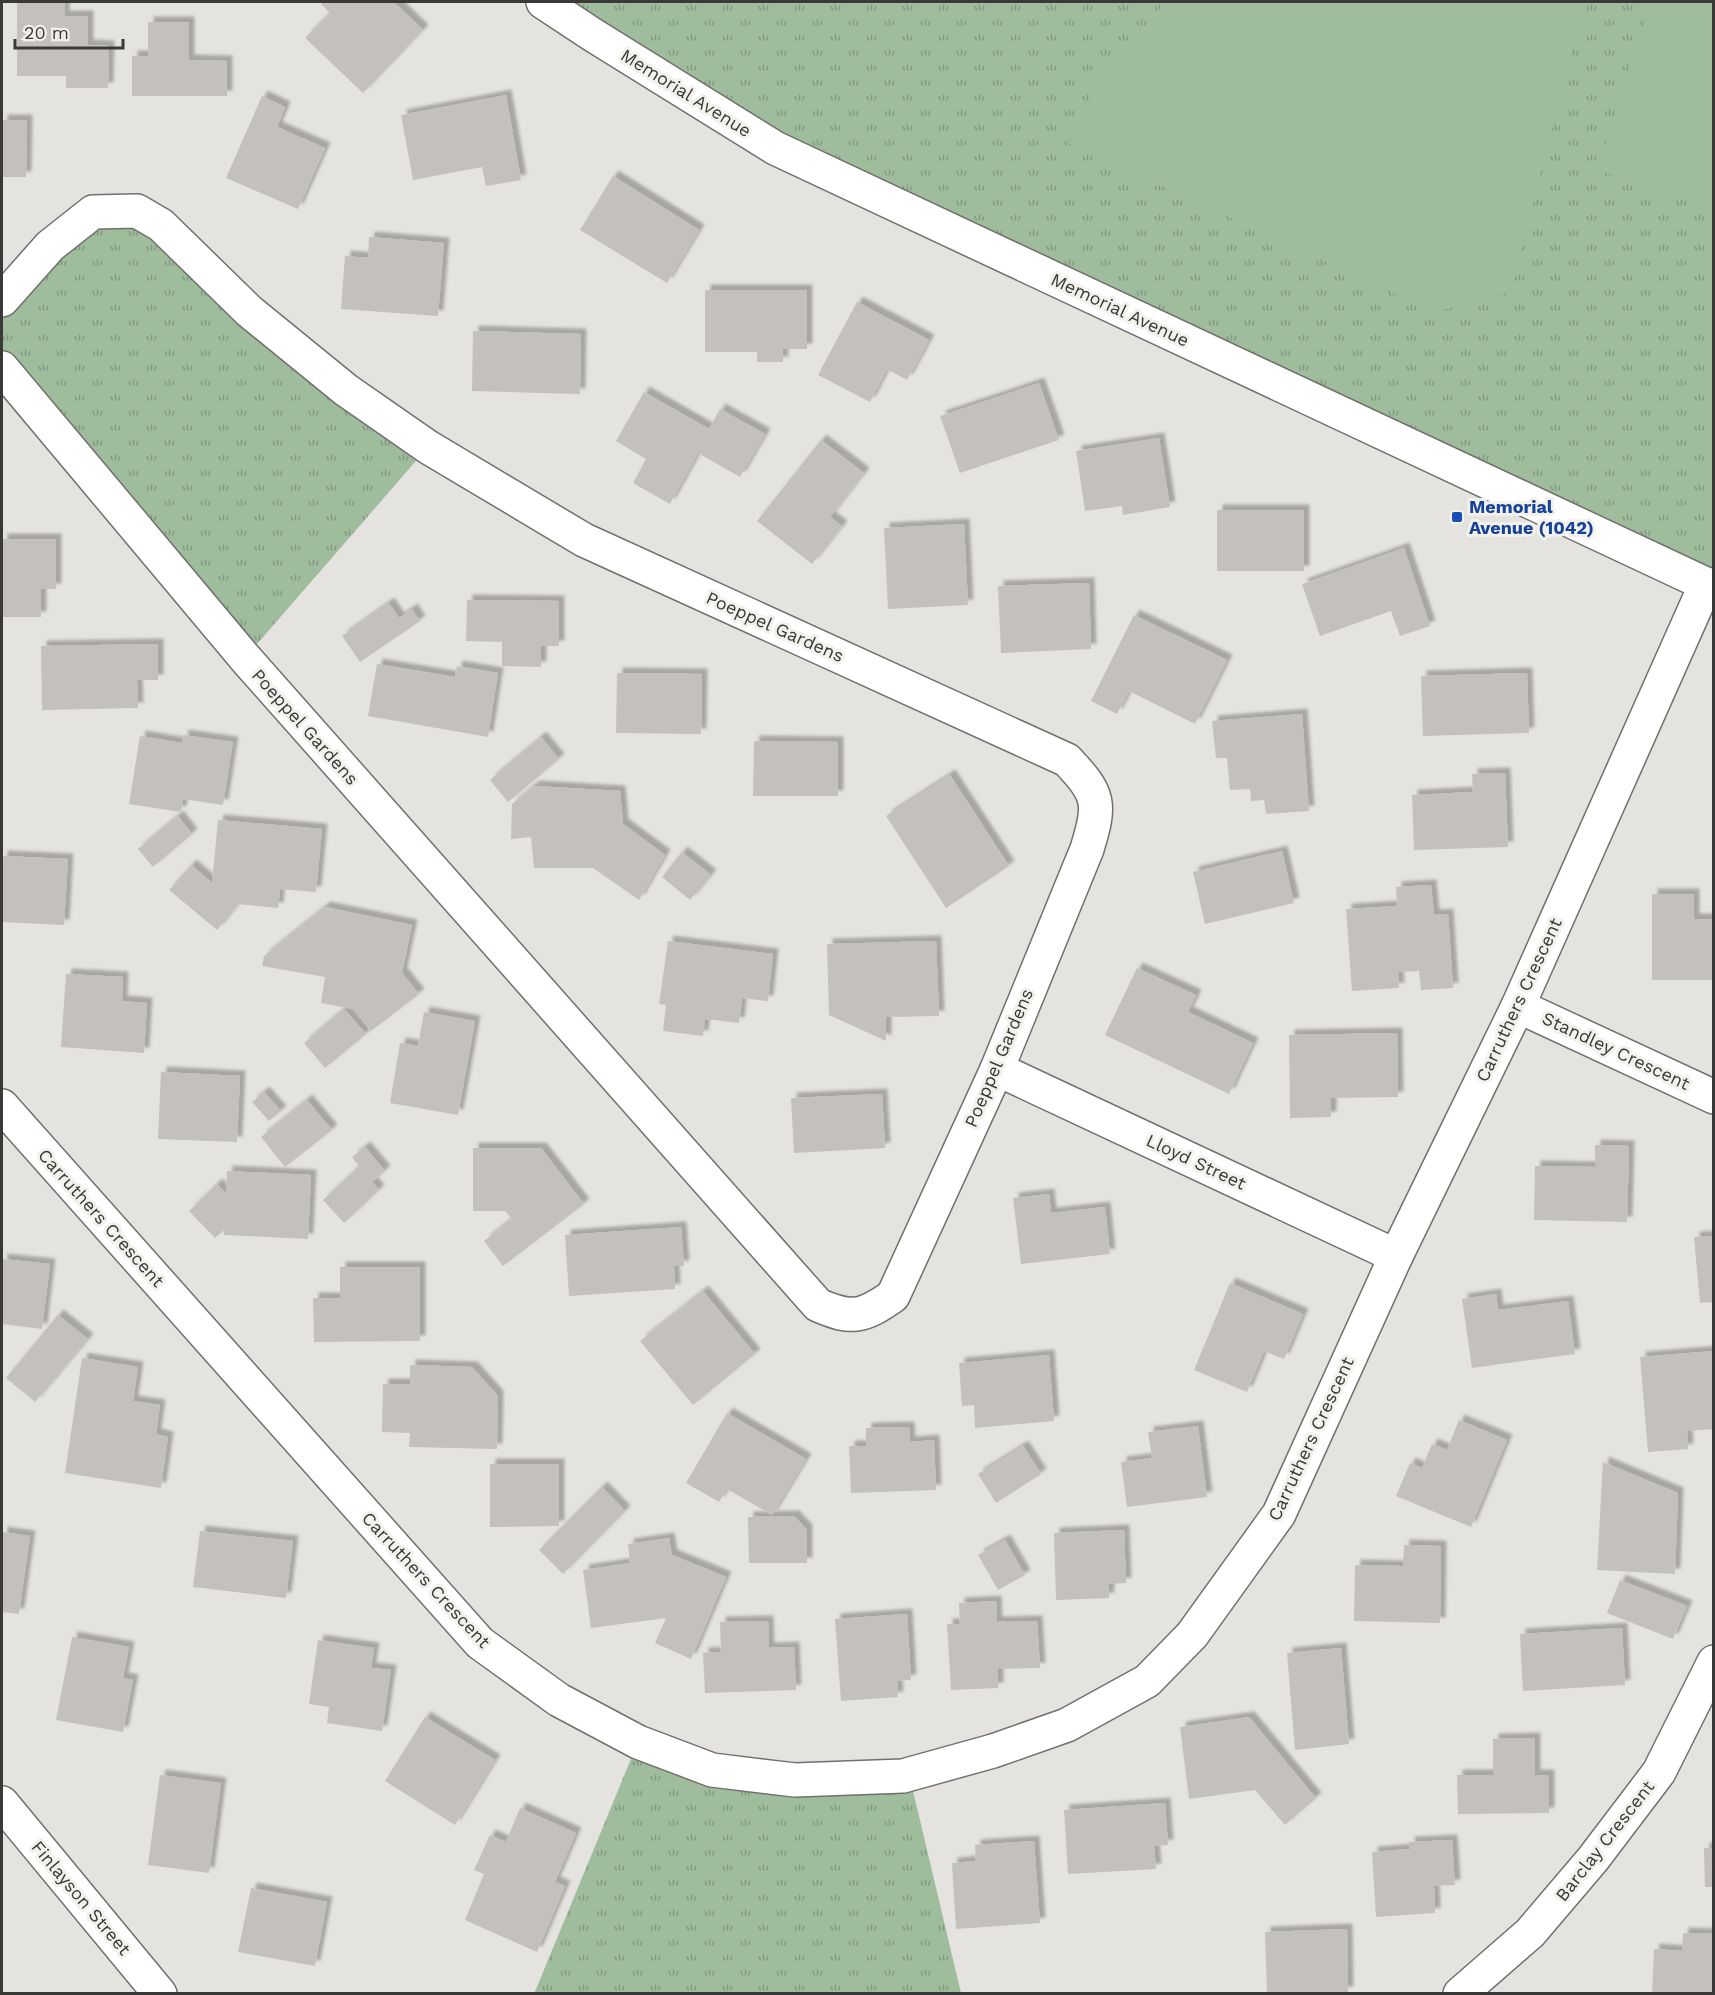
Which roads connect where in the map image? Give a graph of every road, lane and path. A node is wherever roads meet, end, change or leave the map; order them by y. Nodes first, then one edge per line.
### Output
1 (543, 2) edge
2 (2, 300) edge
3 (2, 368) edge
4 (1710, 586) edge
5 (1518, 1006) junction
6 (997, 1069) junction
7 (1713, 1096) edge
8 (4, 1115) edge
9 (1396, 1256) junction
10 (1713, 1662) edge
11 (2, 1803) edge
12 (160, 1994) edge
13 (1460, 1994) edge

1 - 4 street, Memorial Avenue
2 - 6 street, Poeppel Gardens
3 - 6 street, Poeppel Gardens
4 - 5 street, Carruthers Crescent
5 - 7 street, Standley Crescent
5 - 9 street, Carruthers Crescent
6 - 9 street, Lloyd Street
8 - 9 street, Carruthers Crescent
10 - 13 street, Barclay Crescent
11 - 12 street, Finlayson Street

